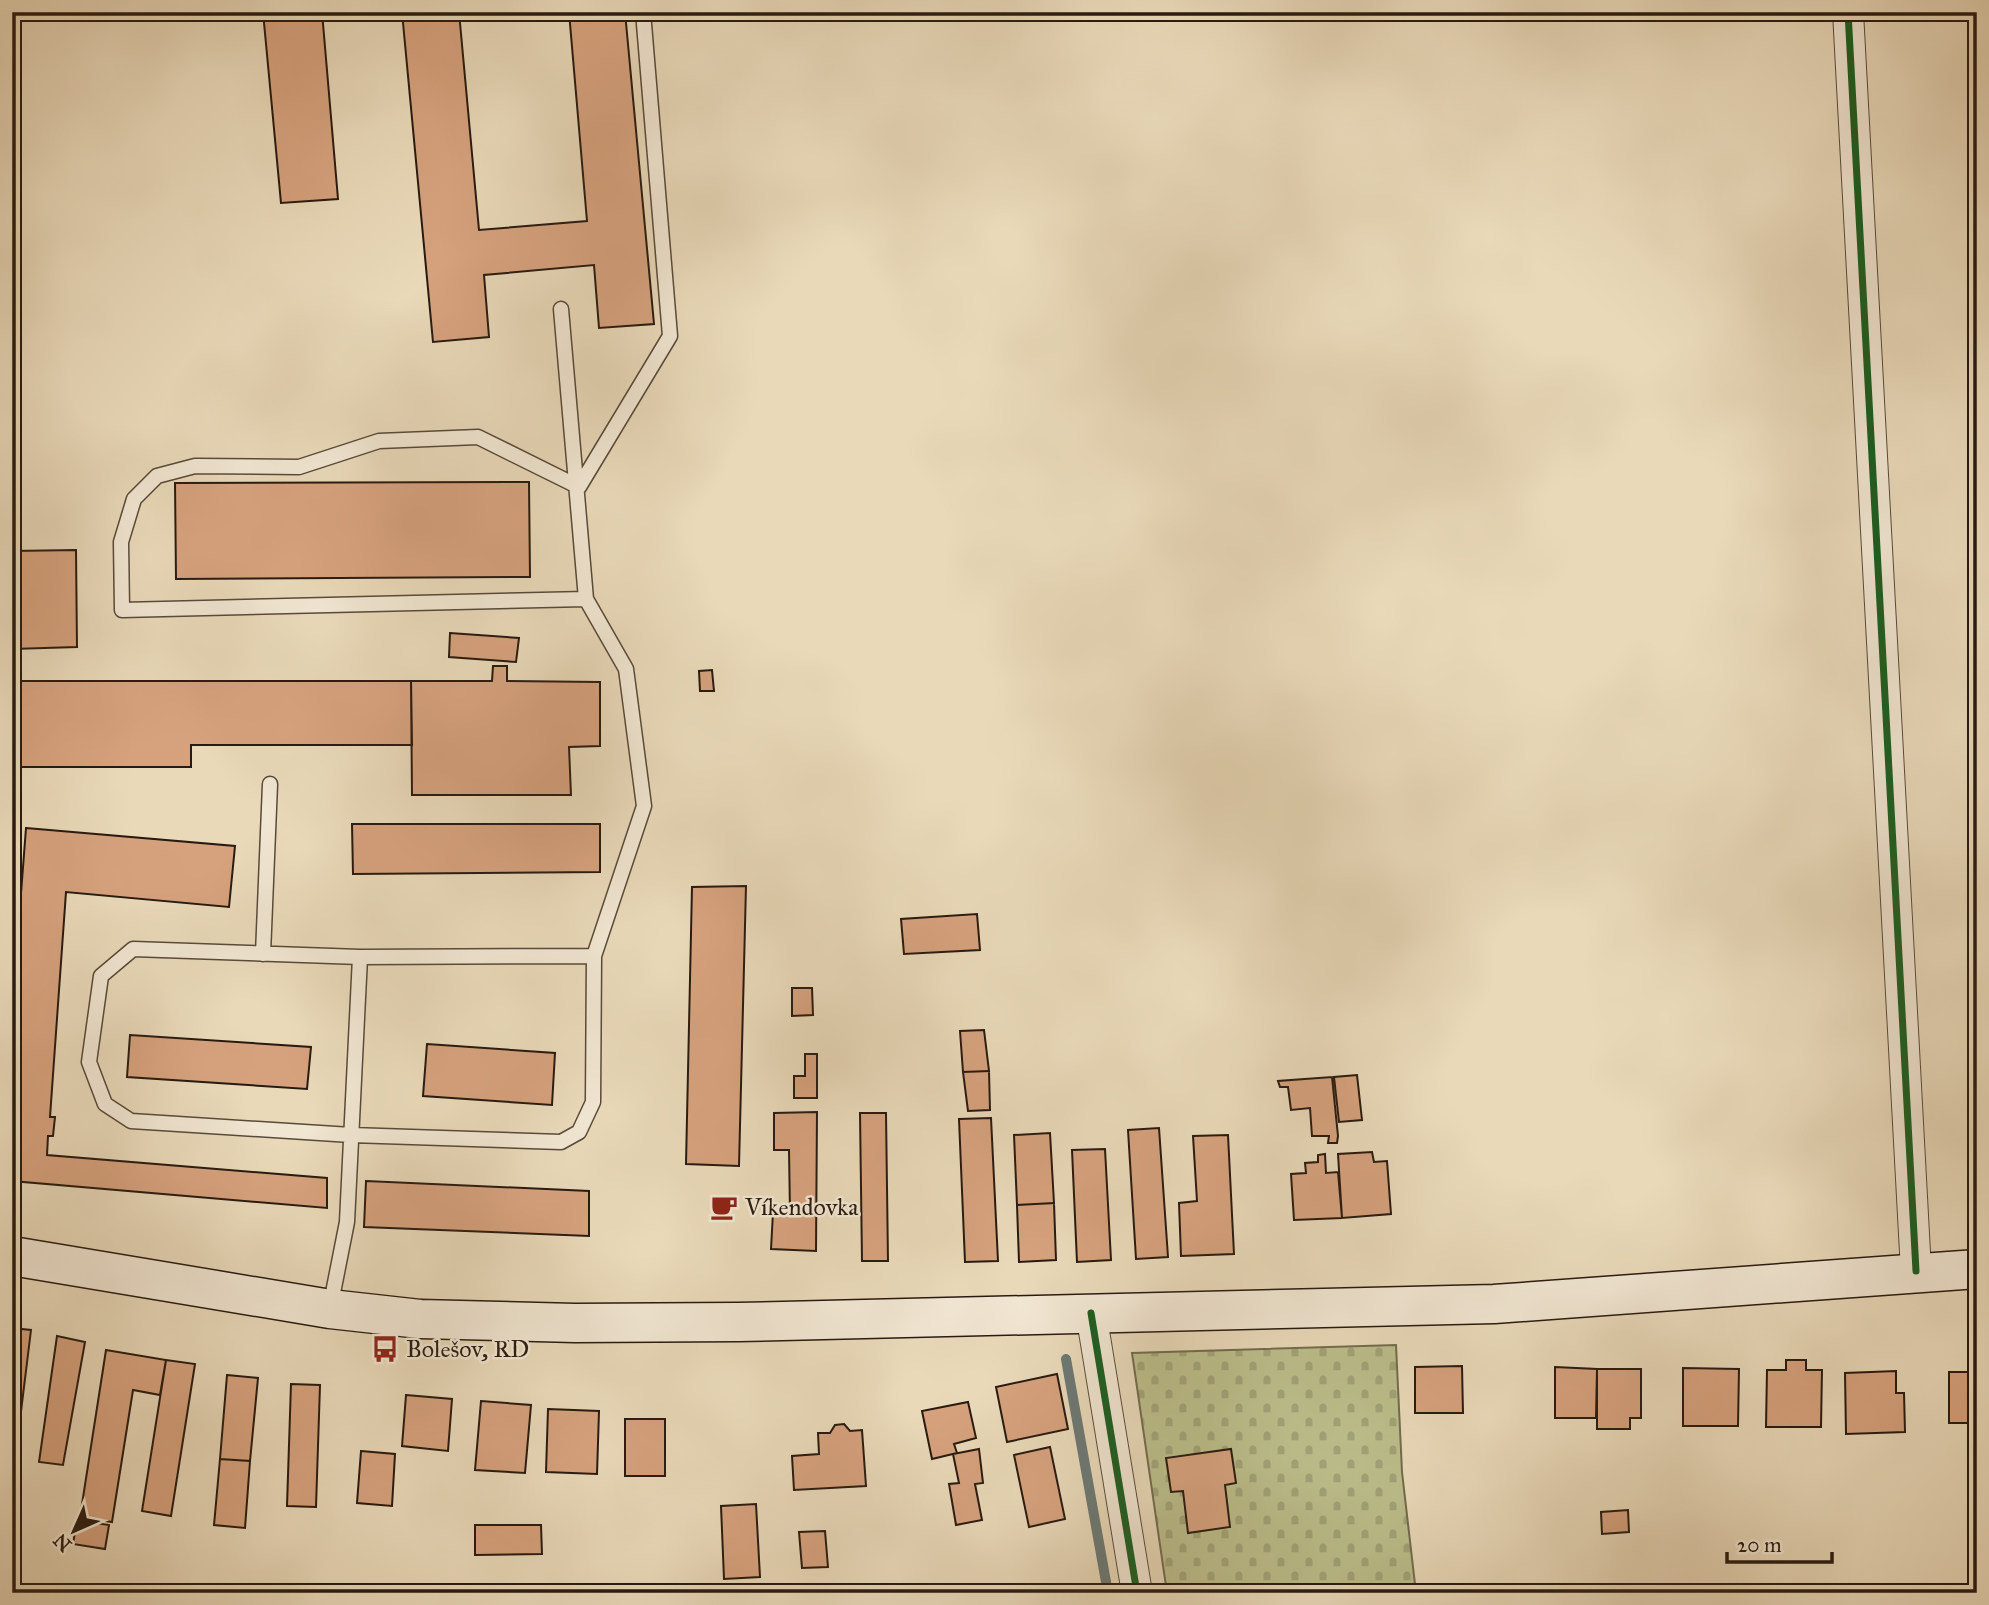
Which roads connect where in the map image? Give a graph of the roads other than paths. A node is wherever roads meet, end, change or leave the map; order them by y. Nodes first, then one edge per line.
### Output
1 (643, 12) edge
2 (1849, 12) edge
3 (561, 309) dead end
4 (579, 487) junction
5 (586, 599) junction
6 (270, 784) dead end
7 (263, 954) junction
8 (594, 956) junction
9 (360, 957) junction
10 (351, 1135) junction
11 (12, 1256) edge
12 (1977, 1269) edge
13 (1916, 1271) junction
14 (330, 1309) junction
15 (1091, 1313) junction
16 (1137, 1593) edge

1 - 4 lane
2 - 13 street
3 - 4 lane
4 - 5 lane
4 - 5 lane
5 - 8 lane
6 - 7 lane
7 - 9 lane
7 - 10 lane
8 - 9 lane
8 - 10 lane
9 - 10 lane
10 - 14 lane
11 - 14 main road
12 - 13 main road
13 - 15 main road
14 - 15 main road
15 - 16 street

